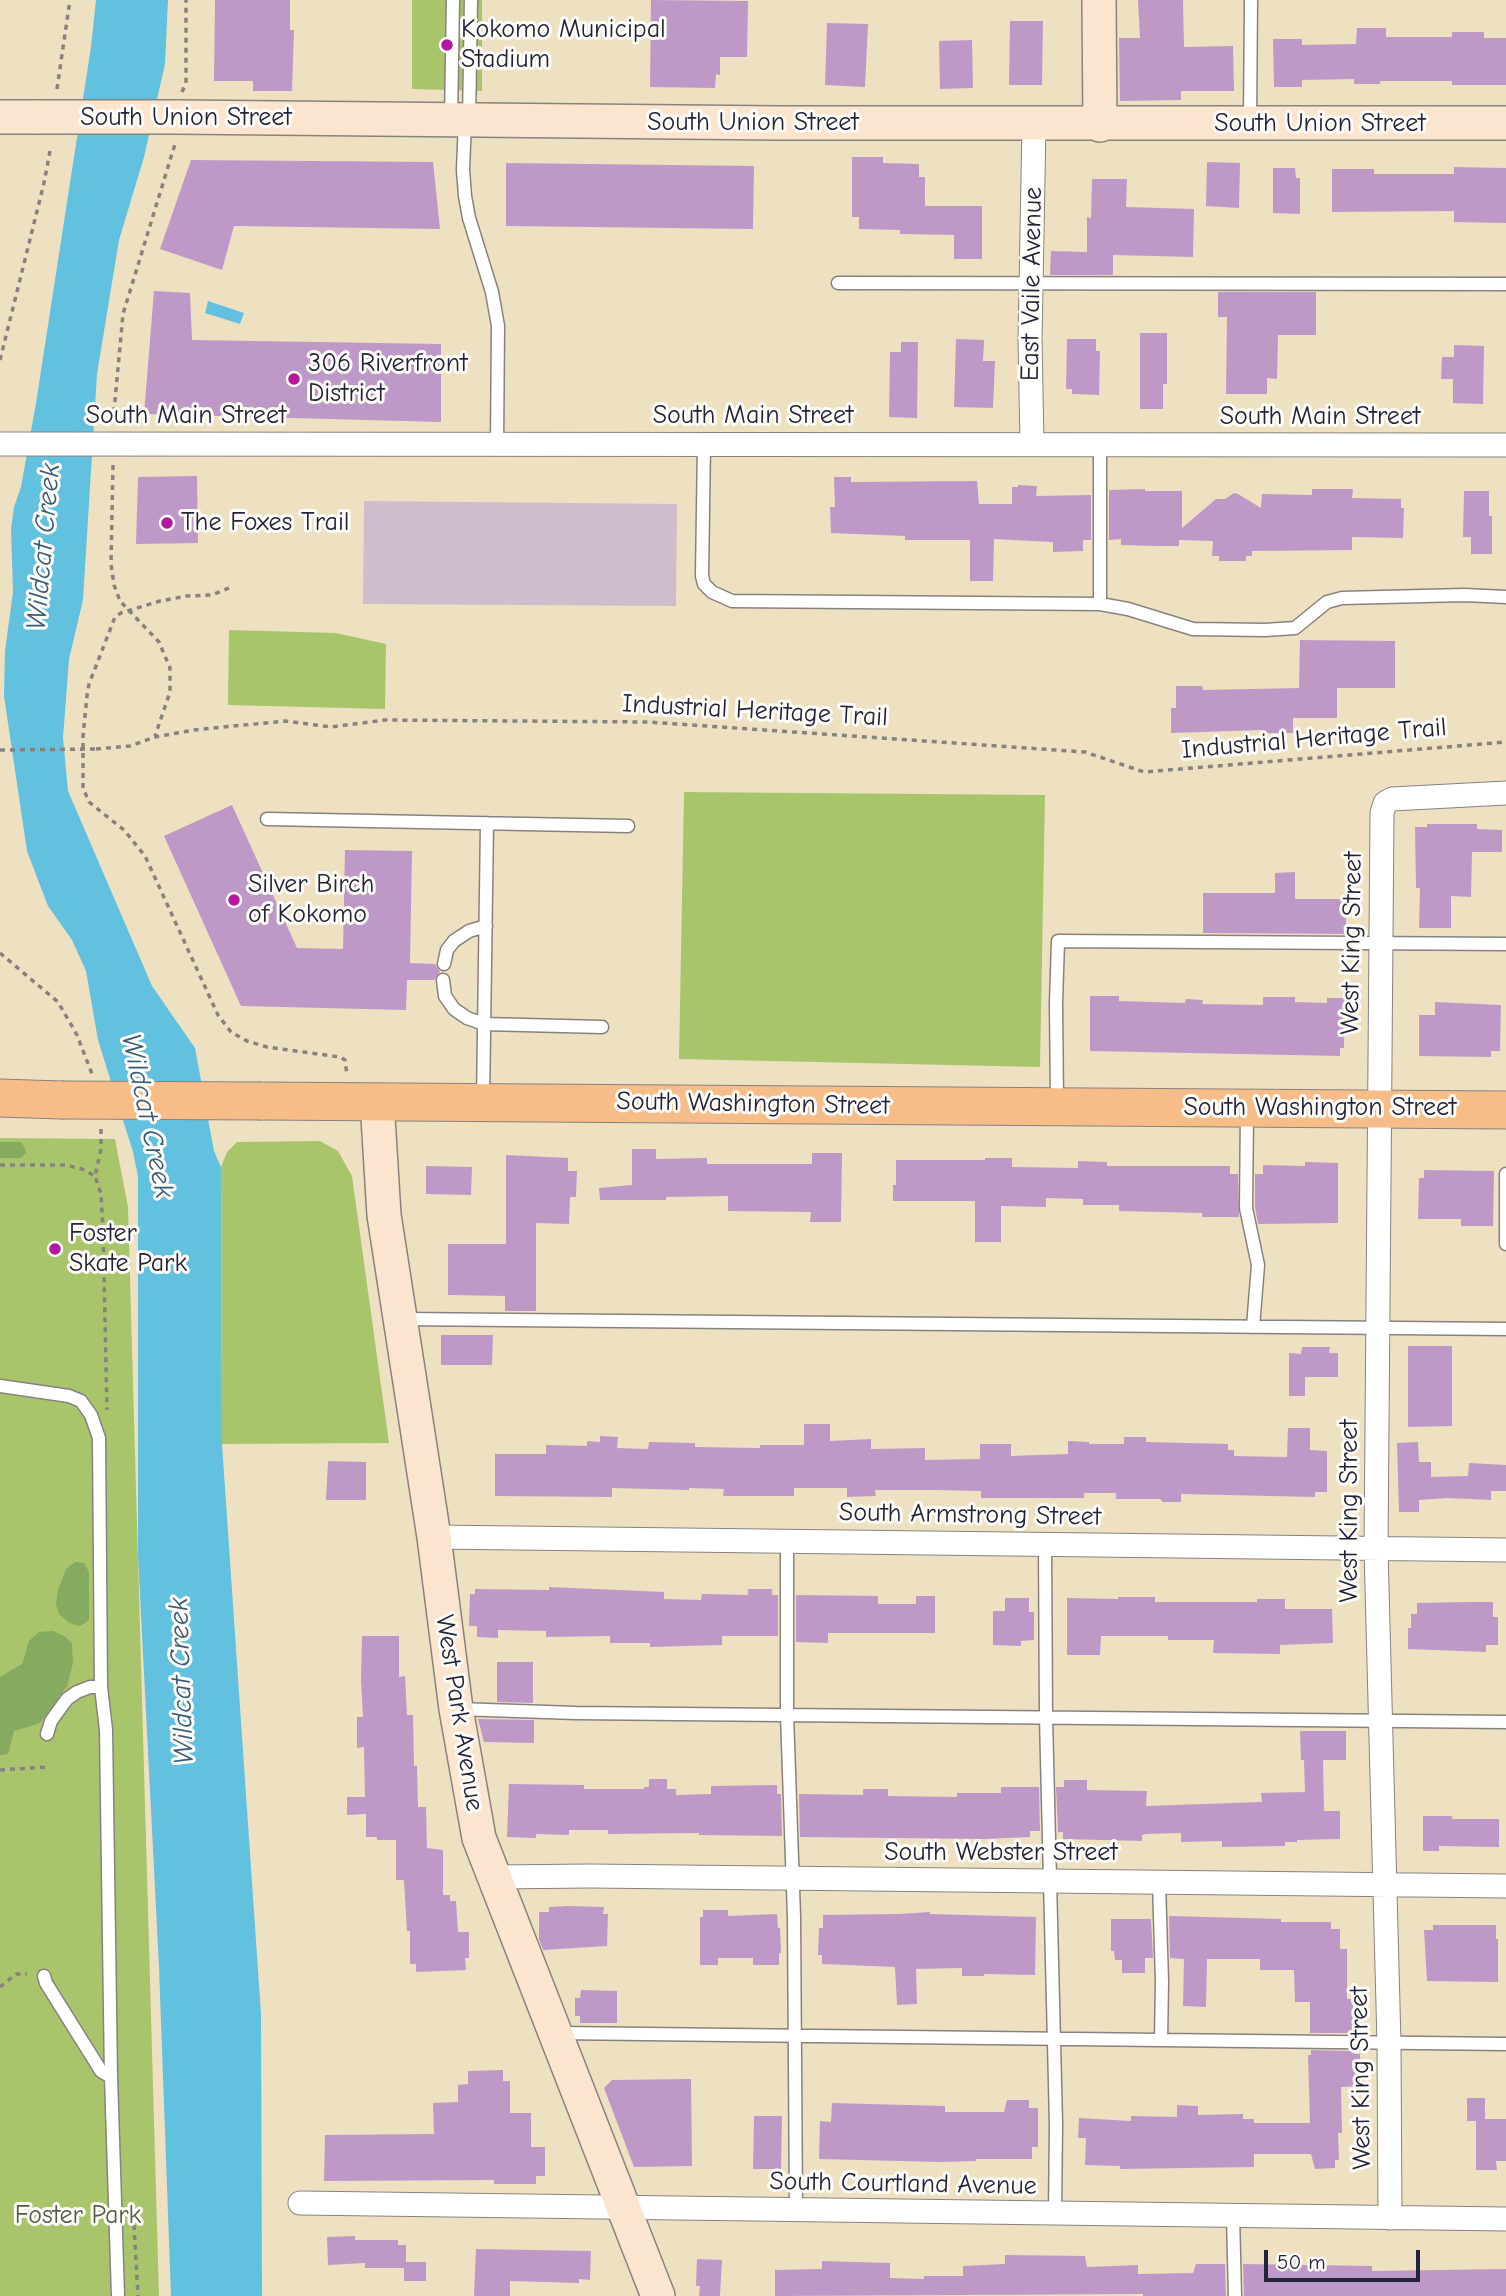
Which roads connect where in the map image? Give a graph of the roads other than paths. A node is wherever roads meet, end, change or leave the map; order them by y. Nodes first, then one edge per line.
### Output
1 (453, 0) edge
2 (471, 0) edge
3 (1099, 0) edge
4 (1251, 0) edge
5 (0, 117) edge
6 (462, 120) junction
7 (1506, 123) edge
8 (1034, 124) junction
9 (1100, 125) junction
10 (1250, 125) junction
11 (838, 282) dead end
12 (1033, 284) junction
13 (1506, 284) edge
14 (0, 444) edge
15 (497, 444) junction
16 (704, 444) junction
17 (1032, 444) junction
18 (1100, 444) junction
19 (1506, 445) edge
20 (1506, 597) edge
21 (1100, 604) junction
22 (1506, 793) edge
23 (267, 820) dead end
24 (487, 823) junction
25 (628, 826) dead end
26 (486, 926) junction
27 (1380, 943) junction
28 (1506, 944) edge
29 (444, 964) dead end
30 (443, 980) dead end
31 (484, 1024) junction
32 (602, 1027) dead end
33 (0, 1098) edge
34 (377, 1101) junction
35 (483, 1101) junction
36 (1247, 1107) junction
37 (1058, 1108) junction
38 (1379, 1108) junction
39 (1506, 1110) edge
40 (1506, 1174) edge
41 (1506, 1244) edge
42 (400, 1319) junction
43 (1253, 1327) junction
44 (1378, 1328) junction
45 (1506, 1329) edge
46 (0, 1386) edge
47 (434, 1537) junction
48 (787, 1540) junction
49 (1045, 1544) junction
50 (1376, 1549) junction
51 (1506, 1550) edge
52 (101, 1687) junction
53 (456, 1709) junction
54 (786, 1714) junction
55 (1046, 1717) junction
56 (1381, 1720) junction
57 (1506, 1722) edge
58 (47, 1734) dead end
59 (495, 1877) junction
60 (791, 1880) junction
61 (1051, 1882) junction
62 (1159, 1883) junction
63 (1385, 1884) junction
64 (1506, 1886) edge
65 (44, 1976) road end
66 (554, 2034) junction
67 (794, 2036) junction
68 (1053, 2039) junction
69 (1161, 2040) junction
70 (1389, 2043) junction
71 (1506, 2044) edge
72 (111, 2077) junction
73 (300, 2203) dead end
74 (622, 2206) junction
75 (796, 2211) junction
76 (1055, 2214) junction
77 (1233, 2216) junction
78 (1390, 2218) junction
79 (1506, 2219) edge
80 (118, 2296) edge
81 (658, 2296) edge
82 (1235, 2296) edge

1 - 6 lane
2 - 6 lane
3 - 9 street
4 - 10 lane
5 - 6 street, South Union Street, bridge
6 - 8 street, South Union Street
6 - 15 lane
7 - 10 street, South Union Street
8 - 9 street, South Union Street
8 - 12 street, East Vaile Avenue
9 - 10 street, South Union Street
11 - 12 lane
12 - 13 lane
12 - 17 street, East Vaile Avenue
14 - 15 street, South Main Street
15 - 16 street, South Main Street
16 - 17 street, South Main Street
16 - 21 lane
17 - 18 street, South Main Street
18 - 19 street, South Main Street
18 - 21 lane
20 - 21 lane
22 - 27 street, West King Street
23 - 24 lane
24 - 25 lane
24 - 26 lane
26 - 29 lane
26 - 31 lane
27 - 28 lane
27 - 37 lane
27 - 38 street, West King Street
30 - 31 lane
31 - 32 lane
31 - 35 lane
33 - 34 main road, South Washington Street, bridge
34 - 35 main road, South Washington Street
34 - 42 street, West Park Avenue
35 - 37 main road, South Washington Street
36 - 37 main road, South Washington Street
36 - 38 main road, South Washington Street
36 - 43 lane
38 - 39 main road, South Washington Street
38 - 44 street, West King Street
40 - 41 lane
42 - 43 lane
42 - 47 street, West Park Avenue
43 - 44 lane
44 - 45 lane
44 - 50 street, West King Street
46 - 52 lane
47 - 48 street, South Armstrong Street
47 - 53 street, West Park Avenue
48 - 49 street, South Armstrong Street
48 - 54 lane
49 - 50 street, South Armstrong Street
49 - 55 lane
50 - 51 street, South Armstrong Street
50 - 56 street, West King Street
52 - 58 lane
52 - 72 lane
53 - 54 lane
53 - 59 street, West Park Avenue
54 - 55 lane
54 - 60 lane
55 - 56 lane
55 - 61 lane
56 - 57 lane
56 - 63 street, West King Street
59 - 60 street, South Webster Street
59 - 66 street, West Park Avenue
60 - 61 street, South Webster Street
60 - 67 lane
61 - 62 street, South Webster Street
61 - 68 lane
62 - 63 street, South Webster Street
62 - 69 lane
63 - 64 street, South Webster Street
63 - 70 street, West King Street
65 - 72 lane
66 - 67 lane
66 - 74 street, West Park Avenue
67 - 68 lane
67 - 75 lane
68 - 69 lane
68 - 76 lane
69 - 70 lane
70 - 71 lane
70 - 78 street, West King Street
72 - 80 lane
73 - 74 street, South Courtland Avenue
74 - 75 street, South Courtland Avenue
74 - 81 street, West Park Avenue
75 - 76 street, South Courtland Avenue
76 - 77 street, South Courtland Avenue
77 - 78 street, South Courtland Avenue
77 - 82 lane
78 - 79 street, South Courtland Avenue

